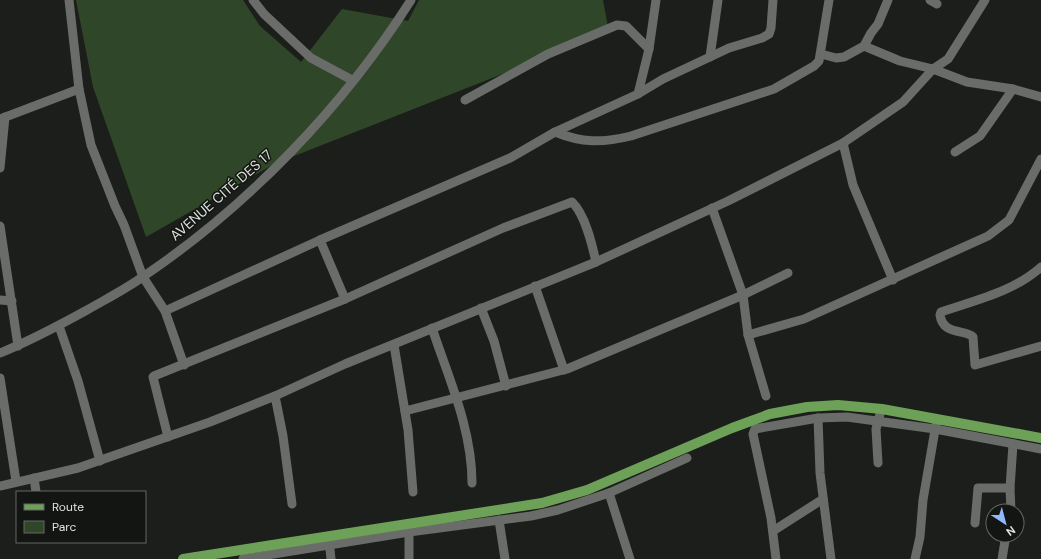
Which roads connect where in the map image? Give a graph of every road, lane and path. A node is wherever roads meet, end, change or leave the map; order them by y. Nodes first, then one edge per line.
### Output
1 (69, 0) edge
2 (253, 0) edge
3 (411, 0) edge
4 (656, 0) edge
5 (718, 0) edge
6 (773, 0) edge
7 (829, 0) edge
8 (888, 0) edge
9 (985, 0) edge
10 (864, 46) junction
11 (649, 49) junction
12 (821, 54) junction
13 (710, 57) junction
14 (933, 69) junction
15 (352, 80) junction
16 (1013, 89) junction
17 (79, 90) junction
18 (638, 94) junction
19 (1041, 97) edge
20 (465, 100) dead end
21 (2, 118) edge
22 (555, 132) junction
23 (842, 143) junction
24 (955, 152) dead end
25 (1041, 159) edge
26 (0, 168) edge
27 (712, 208) junction
28 (0, 226) edge
29 (320, 240) junction
30 (596, 262) junction
31 (1041, 267) edge
32 (788, 273) dead end
33 (143, 277) junction
34 (893, 280) junction
35 (535, 286) junction
36 (743, 295) junction
37 (345, 299) junction
38 (0, 300) edge
39 (12, 301) junction
40 (481, 308) junction
41 (165, 311) junction
42 (59, 326) junction
43 (432, 328) junction
44 (748, 335) junction
45 (394, 345) junction
46 (18, 346) junction
47 (1041, 346) edge
48 (0, 353) edge
49 (184, 365) junction
50 (564, 370) junction
51 (0, 378) edge
52 (506, 386) junction
53 (275, 396) junction
54 (766, 396) dead end
55 (456, 398) junction
56 (882, 409) junction
57 (405, 411) junction
58 (818, 418) junction
59 (937, 418) junction
60 (879, 420) junction
61 (935, 429) junction
62 (168, 437) junction
63 (1041, 438) edge
64 (1014, 444) junction
65 (1041, 449) edge
66 (687, 458) dead end
67 (100, 461) junction
68 (878, 463) dead end
69 (34, 478) junction
70 (16, 481) junction
71 (472, 483) dead end
72 (0, 486) edge
73 (1010, 488) junction
74 (36, 491) edge
75 (413, 492) dead end
76 (609, 493) junction
77 (823, 499) junction
78 (1011, 503) edge
79 (292, 504) dead end
80 (499, 520) junction
81 (975, 523) dead end
82 (409, 528) junction
83 (773, 531) junction
84 (329, 541) junction
85 (1005, 543) edge
86 (270, 545) junction
87 (270, 557) edge
88 (196, 558) edge
89 (183, 559) edge
90 (244, 559) edge
91 (331, 559) edge
92 (409, 559) edge
93 (506, 559) edge
94 (630, 559) edge
95 (776, 559) edge
96 (832, 559) edge
97 (915, 559) edge
98 (1002, 559) edge

1 - 17 street
2 - 15 street
3 - 15 street, AVENUE CITÉ DES 17
4 - 11 street
5 - 13 street
6 - 13 street
7 - 12 street
8 - 10 street
9 - 14 street
10 - 12 street
10 - 14 street
11 - 18 street
11 - 20 street
12 - 22 street
13 - 18 street
14 - 16 street
14 - 23 street
15 - 33 street, AVENUE CITÉ DES 17
16 - 19 street
16 - 24 street
17 - 21 street
17 - 33 street
18 - 22 street
21 - 26 street
22 - 29 street
23 - 27 street
23 - 34 street
25 - 34 street
27 - 30 street
27 - 36 street
28 - 39 street
29 - 37 street
29 - 41 street
30 - 35 street
30 - 37 street
31 - 47 street
32 - 36 street
33 - 41 street
33 - 42 street, AVENUE CITÉ DES 17
34 - 44 street
35 - 40 street
35 - 50 street
36 - 44 street
36 - 50 street
37 - 49 street
38 - 39 street
39 - 46 street
40 - 43 street
40 - 52 street
41 - 49 street
42 - 46 street, AVENUE CITÉ DES 17
42 - 67 street
43 - 45 street
43 - 55 street
44 - 54 street
45 - 53 street
45 - 57 street
46 - 48 street, AVENUE CITÉ DES 17
49 - 62 street
50 - 52 street
51 - 70 street
52 - 55 street
53 - 62 street
53 - 79 street
55 - 57 street
55 - 71 street
56 - 59 main road
56 - 60 street
56 - 82 main road
57 - 75 street
58 - 60 street
58 - 77 street
58 - 83 street
59 - 61 street
59 - 63 main road
60 - 61 street
60 - 68 street
61 - 64 street
61 - 97 street
62 - 67 street
64 - 65 street
64 - 73 street
66 - 76 street
67 - 69 street
69 - 70 street
69 - 74 street
70 - 72 street
73 - 78 street
73 - 81 street
76 - 80 street
76 - 94 street
77 - 83 street
77 - 96 street
80 - 82 street
80 - 93 street
82 - 84 main road
82 - 92 street
83 - 95 street
84 - 86 main road
84 - 87 street
84 - 91 street
85 - 98 street
86 - 87 street
86 - 88 main road
87 - 90 street
88 - 89 main road

